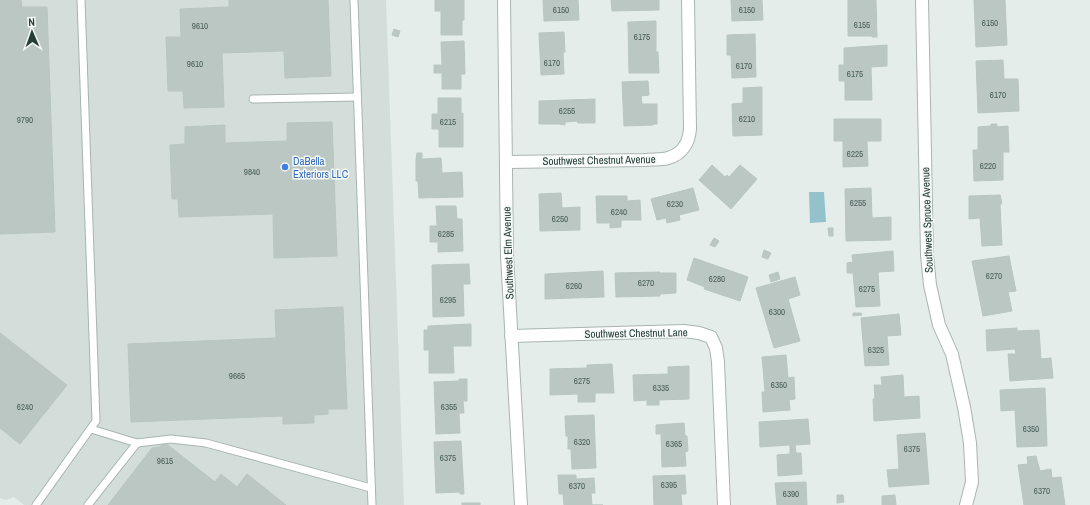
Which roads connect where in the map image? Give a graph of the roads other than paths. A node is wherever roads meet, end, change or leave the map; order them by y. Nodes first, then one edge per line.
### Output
1 (81, 0) edge
2 (354, 0) edge
3 (504, 0) edge
4 (688, 0) edge
5 (922, 0) edge
6 (357, 97) junction
7 (253, 99) dead end
8 (506, 162) junction
9 (511, 336) junction
10 (91, 429) junction
11 (137, 443) junction
12 (371, 488) junction
13 (36, 505) edge
14 (88, 505) edge
15 (372, 505) edge
16 (521, 505) edge
17 (724, 505) edge
18 (966, 505) edge

1 - 10 lane
2 - 6 lane
3 - 8 street, Southwest Elm Avenue
4 - 8 street, Southwest Chestnut Avenue
5 - 18 street, Southwest Spruce Avenue
6 - 7 lane
6 - 12 lane
8 - 9 street, Southwest Elm Avenue
9 - 16 street, Southwest Elm Avenue
9 - 17 street, Southwest Chestnut Lane
10 - 11 lane
10 - 13 lane
11 - 12 lane
11 - 14 lane
12 - 15 lane

